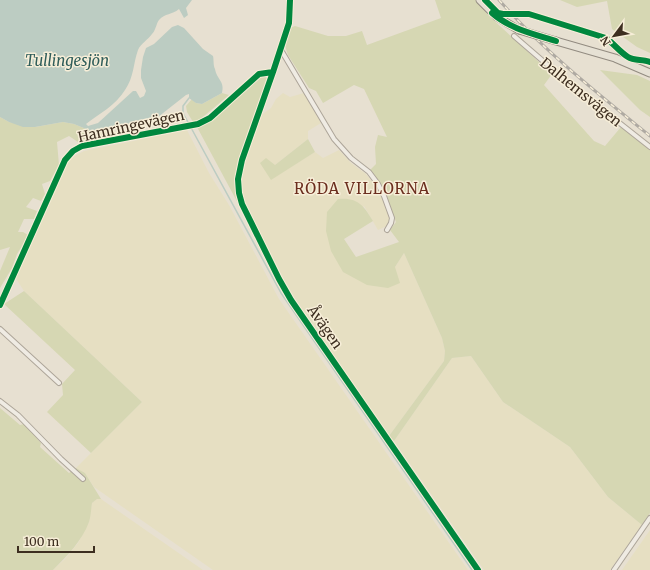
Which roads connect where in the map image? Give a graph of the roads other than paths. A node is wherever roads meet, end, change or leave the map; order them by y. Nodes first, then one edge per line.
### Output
1 (290, 0) edge
2 (480, 0) edge
3 (516, 33) junction
4 (281, 50) junction
5 (273, 72) junction
6 (650, 73) edge
7 (650, 147) edge
8 (387, 230) dead end
9 (0, 305) edge
10 (0, 329) edge
11 (59, 382) dead end
12 (0, 401) edge
13 (83, 479) dead end
14 (650, 518) edge
15 (478, 570) edge
16 (614, 570) edge

1 - 4 street
2 - 3 main road
3 - 6 main road, bridge
3 - 7 street, Dalhemsvägen
4 - 5 street
4 - 8 street
5 - 9 street, Hamringevägen
5 - 15 street, Åvägen
10 - 11 street
12 - 13 street
14 - 16 street

